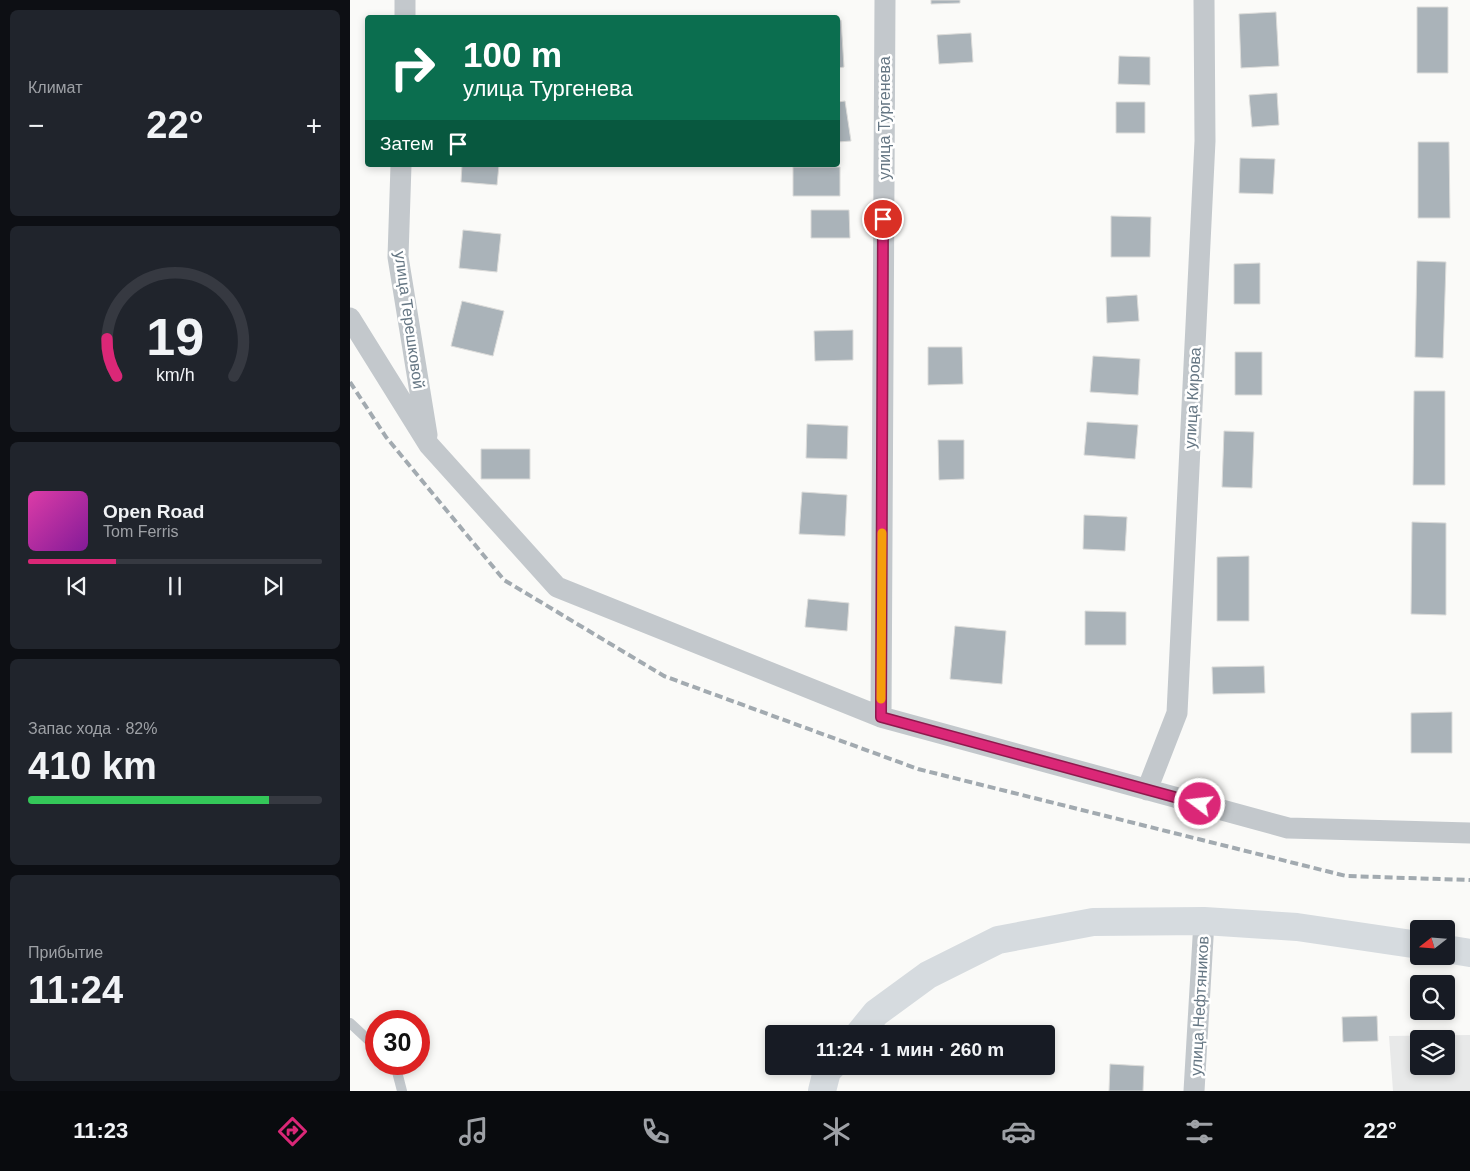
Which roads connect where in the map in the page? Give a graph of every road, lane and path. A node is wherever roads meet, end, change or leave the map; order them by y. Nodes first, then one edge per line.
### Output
1 (405, 0) edge
2 (884, 0) edge
3 (1204, 0) edge
4 (405, 15) edge
5 (401, 167) edge
6 (350, 318) edge
7 (429, 445) junction
8 (881, 717) junction
9 (1147, 790) junction
10 (1470, 834) edge
11 (1204, 921) junction
12 (1410, 944) edge
13 (1455, 950) edge
14 (1470, 953) edge
15 (350, 1023) edge
16 (866, 1025) edge
17 (365, 1037) edge
18 (398, 1075) edge
19 (826, 1075) edge
20 (402, 1091) edge
21 (822, 1091) edge
22 (1194, 1091) edge

1 - 4 street
2 - 8 street, улица Тургенева
3 - 9 street, улица Кирова
5 - 7 street, улица Терешковой
6 - 7 street
7 - 8 street
8 - 9 street
9 - 10 street
11 - 12 street
11 - 16 street
11 - 22 street, улица Нефтяников
13 - 14 street
15 - 17 lane
18 - 20 lane
19 - 21 street

